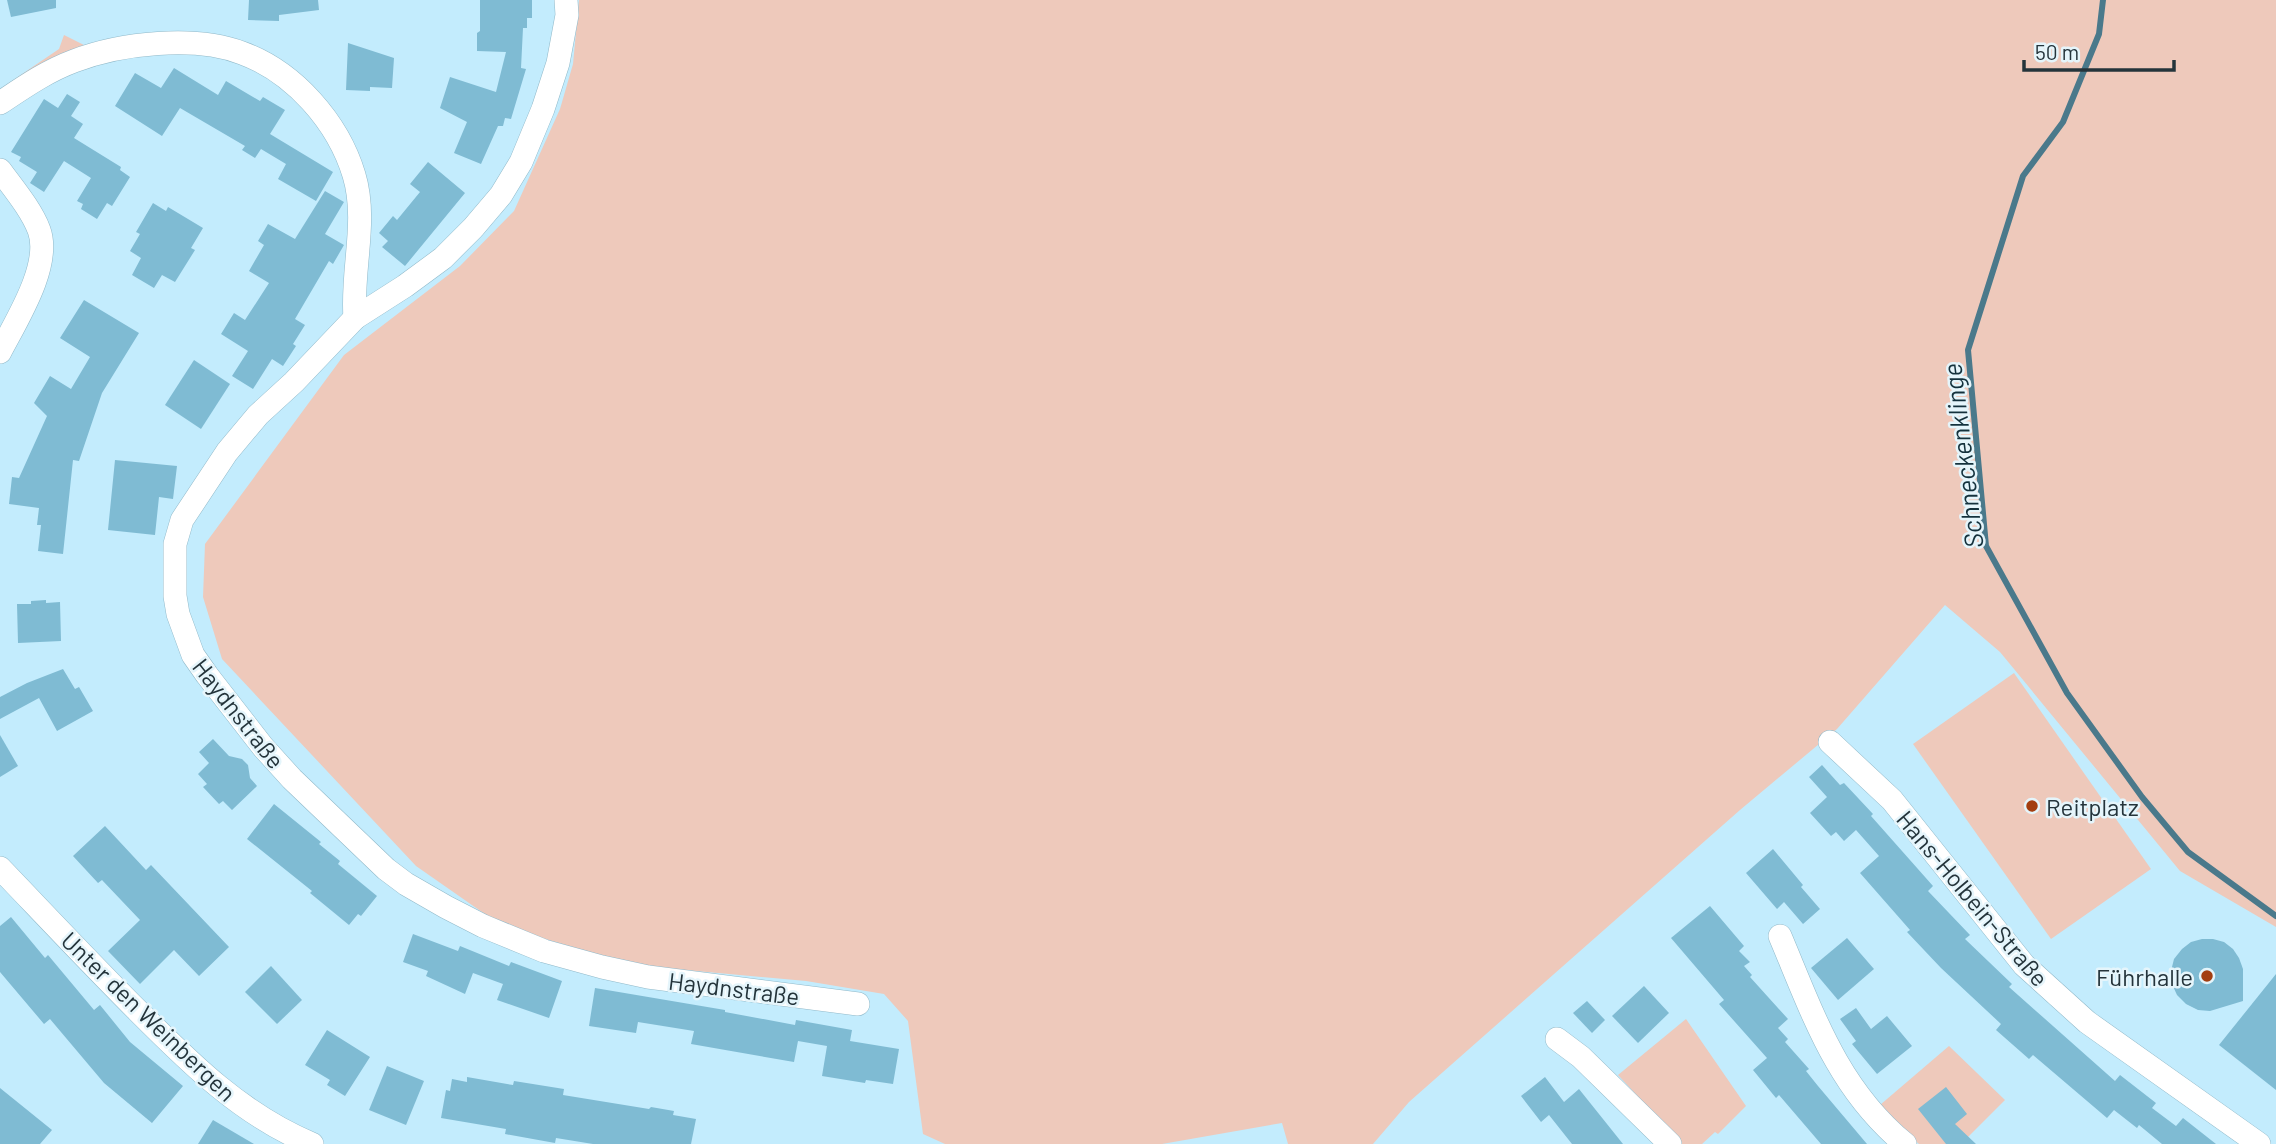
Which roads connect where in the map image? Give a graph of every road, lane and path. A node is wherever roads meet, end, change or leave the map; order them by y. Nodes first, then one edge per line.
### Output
1 (566, 0) edge
2 (0, 103) edge
3 (0, 170) edge
4 (355, 318) junction
5 (0, 352) edge
6 (1830, 742) dead end
7 (0, 868) edge
8 (1780, 936) dead end
9 (858, 1004) dead end
10 (1558, 1039) dead end
11 (312, 1144) edge
12 (1670, 1144) edge
13 (1905, 1144) edge
14 (2259, 1144) edge

1 - 4 street, Haydnstraße
2 - 4 street
3 - 5 street
4 - 9 street, Haydnstraße
6 - 14 street, Hans-Holbein-Straße
7 - 11 street, Unter den Weinbergen
8 - 13 street
10 - 12 street

